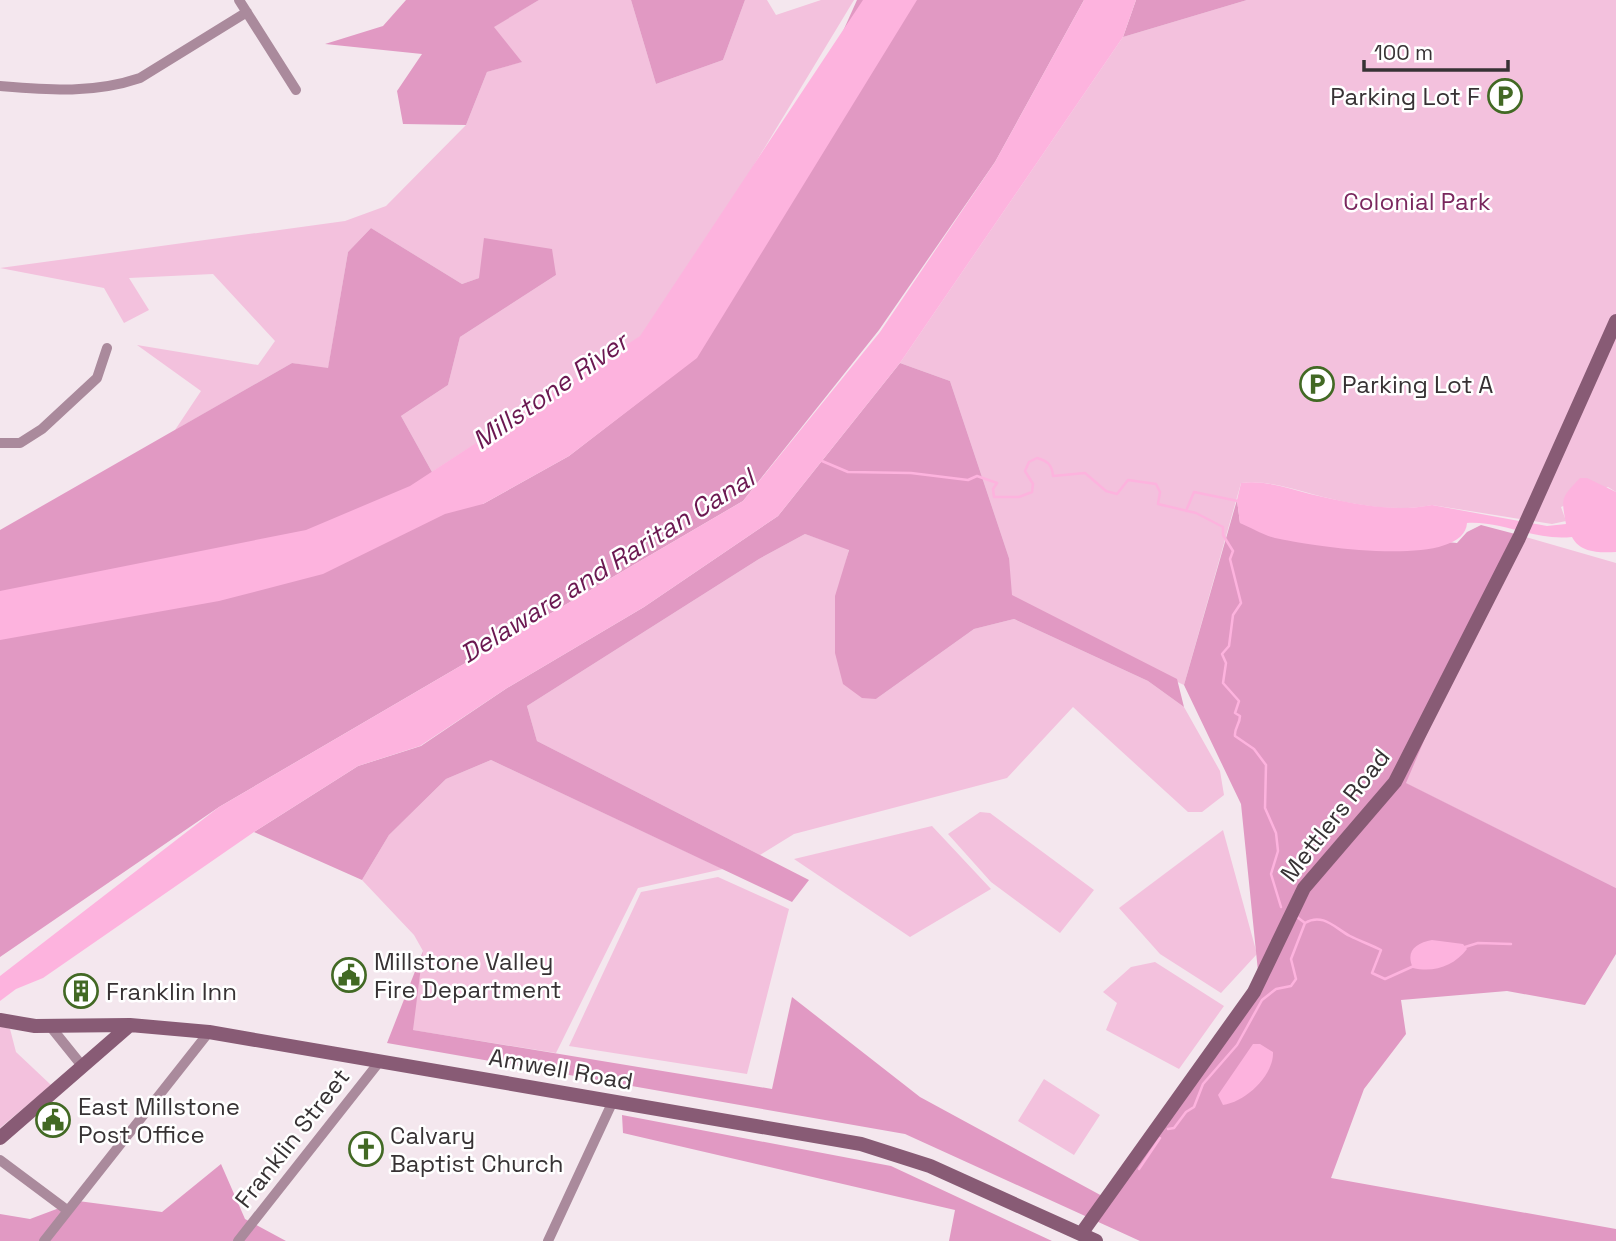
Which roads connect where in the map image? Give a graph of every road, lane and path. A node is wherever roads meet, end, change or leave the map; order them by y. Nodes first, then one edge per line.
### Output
1 (239, 0) edge
2 (247, 12) junction
3 (0, 86) edge
4 (296, 90) dead end
5 (1616, 321) edge
6 (107, 348) dead end
7 (0, 443) edge
8 (0, 1020) edge
9 (130, 1025) junction
10 (50, 1026) junction
11 (209, 1032) junction
12 (380, 1061) junction
13 (83, 1067) junction
14 (613, 1101) junction
15 (0, 1138) edge
16 (0, 1160) edge
17 (67, 1210) junction
18 (1081, 1234) junction
19 (44, 1241) edge
20 (238, 1241) edge
21 (548, 1241) edge
22 (1096, 1241) edge

1 - 2 street
2 - 3 street
2 - 4 street
5 - 18 street, Mettlers Road
6 - 7 street
8 - 10 street, Amwell Road
9 - 10 street, Amwell Road
9 - 11 street, Amwell Road
9 - 13 street
10 - 13 street
11 - 12 street, Amwell Road
11 - 17 street
12 - 14 street, Amwell Road
12 - 20 street, Franklin Street
13 - 15 street
14 - 18 street, Amwell Road
14 - 21 street
16 - 17 street
17 - 19 street
18 - 22 street, Amwell Road

